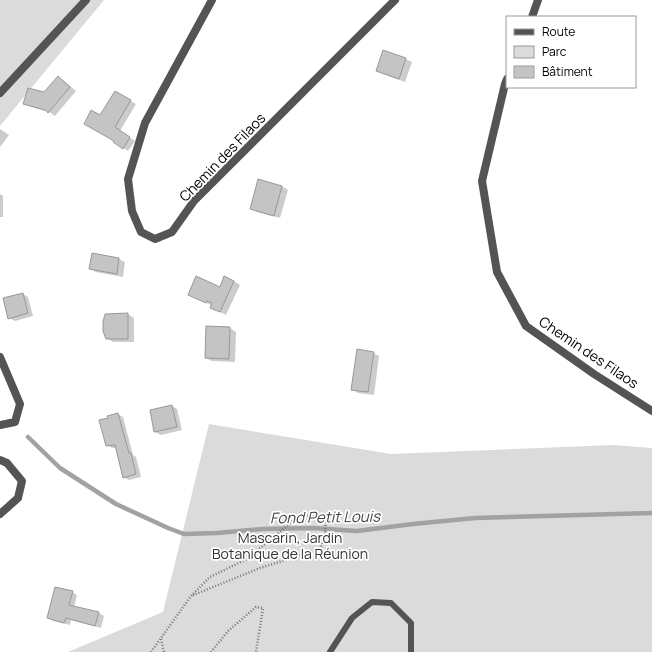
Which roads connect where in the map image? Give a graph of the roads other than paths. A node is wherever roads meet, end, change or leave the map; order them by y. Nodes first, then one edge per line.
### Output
1 (86, 0) edge
2 (212, 0) edge
3 (395, 0) edge
4 (538, 0) edge
5 (532, 16) edge
6 (506, 82) edge
7 (0, 93) edge
8 (0, 357) edge
9 (652, 411) edge
10 (0, 425) edge
11 (0, 460) edge
12 (0, 514) edge
13 (330, 652) edge
14 (411, 652) edge

1 - 7 street
2 - 3 street, Chemin des Filaos
4 - 5 street
6 - 9 street, Chemin des Filaos
8 - 10 street
11 - 12 street
13 - 14 lane

